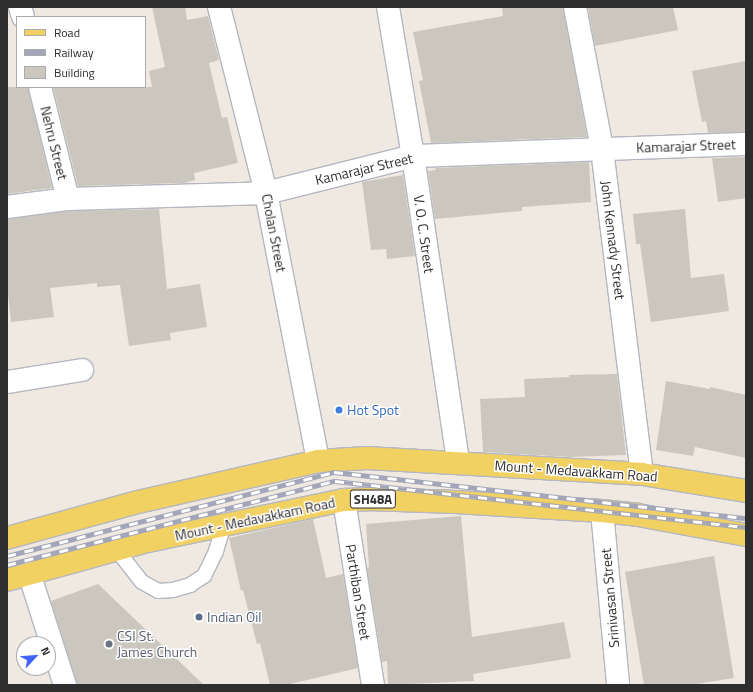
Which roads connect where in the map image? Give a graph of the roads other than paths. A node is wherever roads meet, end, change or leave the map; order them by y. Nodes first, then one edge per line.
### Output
1 (219, 7) edge
2 (388, 7) edge
3 (575, 7) edge
4 (40, 88) edge
5 (746, 144) edge
6 (602, 149) junction
7 (413, 156) junction
8 (266, 193) junction
9 (68, 199) junction
10 (7, 207) edge
11 (82, 370) dead end
12 (7, 382) edge
13 (318, 461) junction
14 (458, 462) junction
15 (642, 474) junction
16 (746, 491) edge
17 (344, 500) junction
18 (602, 511) junction
19 (224, 525) junction
20 (746, 535) edge
21 (7, 538) edge
22 (116, 550) junction
23 (29, 573) junction
24 (7, 580) edge
25 (66, 685) edge
26 (373, 685) edge
27 (618, 685) edge

1 - 8 street, Cholan Street
2 - 7 street, V. O. C. Street
3 - 6 street, John Kennady Street
4 - 9 street, Nehru Street
5 - 6 street, Kamarajar Street
6 - 7 street, Kamarajar Street
6 - 15 street, John Kennady Street
7 - 8 street, Kamarajar Street
7 - 14 street, V. O. C. Street
8 - 9 street, Kamarajar Street
8 - 13 street, Cholan Street
9 - 10 street, Kamarajar Street
11 - 12 street
13 - 14 main road, Mount - Medavakkam Road
13 - 21 main road, Mount - Medavakkam Road
14 - 15 main road, Mount - Medavakkam Road
15 - 16 main road, Mount - Medavakkam Road
17 - 18 main road, Mount - Medavakkam Road / SH48A
17 - 19 main road, Mount - Medavakkam Road / SH48A
17 - 26 street, Parthiban Street
18 - 20 main road, Mount - Medavakkam Road / SH48A
18 - 27 street, Srinivasan Street
19 - 22 main road, Mount - Medavakkam Road / SH48A
19 - 22 lane
22 - 23 main road, Mount - Medavakkam Road / SH48A
23 - 24 main road, Mount - Medavakkam Road / SH48A
23 - 25 street

